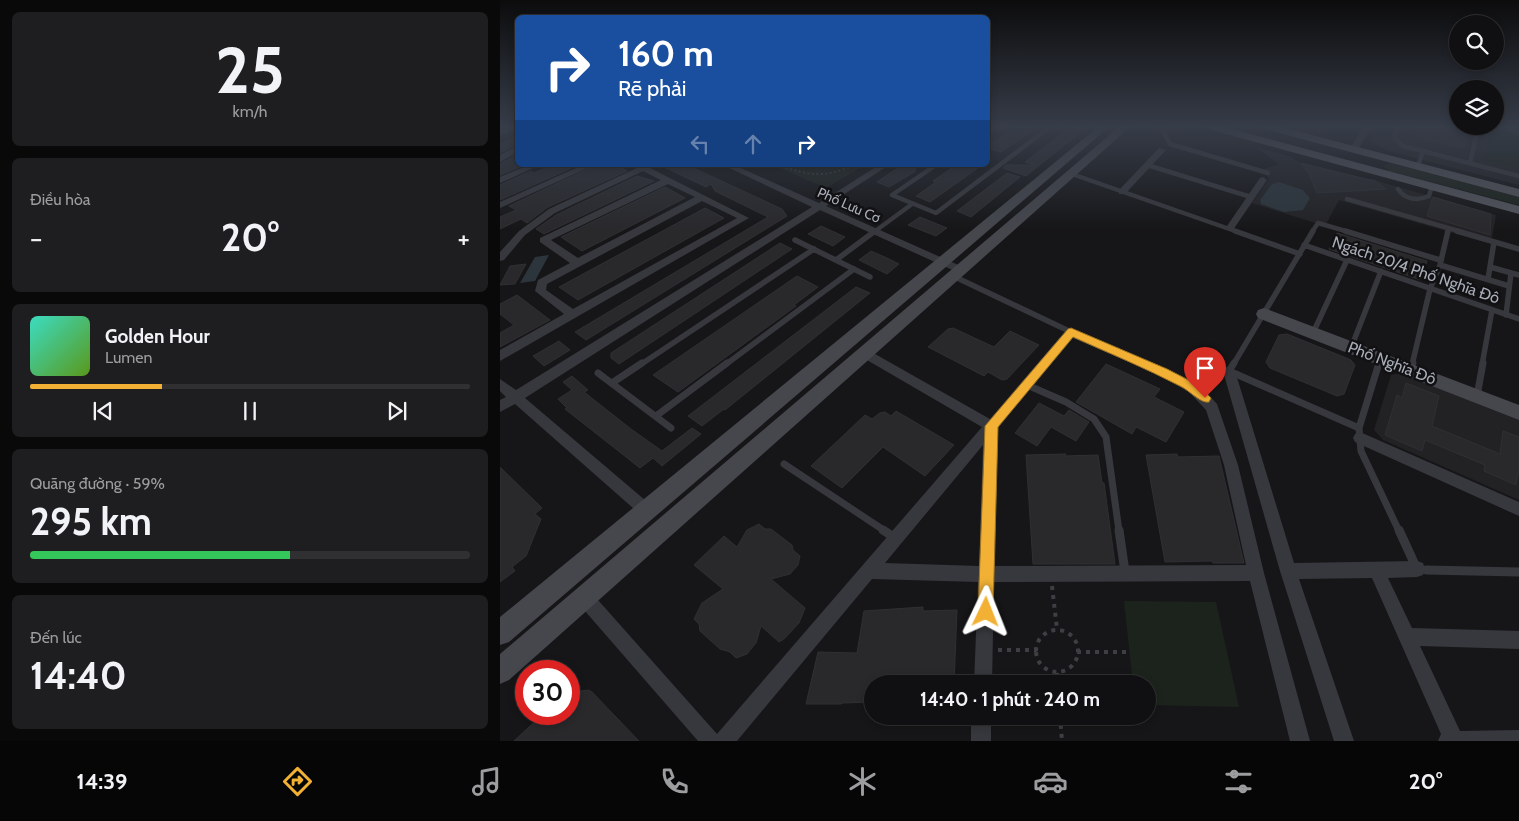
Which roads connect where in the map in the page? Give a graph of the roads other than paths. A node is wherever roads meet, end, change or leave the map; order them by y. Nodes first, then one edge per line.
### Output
1 (1004, 162) edge
2 (1067, 162) edge
3 (1086, 162) edge
4 (1151, 162) edge
5 (1221, 162) edge
6 (1341, 162) edge
7 (1400, 162) edge
8 (1419, 162) edge
9 (1464, 162) edge
10 (1470, 163) joint
11 (1148, 165) junction
12 (1418, 166) junction
13 (531, 167) edge
14 (586, 167) edge
15 (642, 167) edge
16 (646, 167) edge
17 (731, 167) edge
18 (882, 167) edge
19 (933, 167) edge
20 (1072, 174) junction
21 (1519, 176) edge
22 (1265, 177) joint
23 (500, 180) edge
24 (668, 180) junction
25 (1432, 186) junction
26 (1398, 189) dead end
27 (1122, 192) junction
28 (1519, 193) edge
29 (702, 197) junction
30 (1251, 197) junction
31 (1346, 199) dead end
32 (912, 204) junction
33 (500, 205) edge
34 (819, 206) junction
35 (1519, 210) edge
36 (1230, 228) junction
37 (1448, 229) junction
38 (875, 232) junction
39 (795, 240) dead end
40 (1494, 242) junction
41 (1304, 245) junction
42 (814, 249) junction
43 (1519, 249) edge
44 (1300, 254) junction
45 (500, 258) edge
46 (836, 260) junction
47 (1347, 260) junction
48 (1440, 262) junction
49 (578, 263) junction
50 (1490, 266) junction
51 (854, 269) junction
52 (952, 269) junction
53 (1381, 271) junction
54 (1511, 273) junction
55 (1519, 275) edge
56 (870, 277) dead end
57 (1488, 279) junction
58 (1509, 286) junction
59 (1430, 289) junction
60 (1492, 310) junction
61 (1264, 314) junction
62 (573, 315) junction
63 (1506, 315) junction
64 (1519, 319) edge
65 (1071, 332) junction
66 (1313, 333) junction
67 (1351, 348) junction
68 (864, 353) junction
69 (500, 356) edge
70 (1380, 359) junction
71 (1229, 371) junction
72 (1411, 371) junction
73 (598, 373) dead end
74 (612, 383) junction
75 (500, 384) edge
76 (1027, 384) junction
77 (1477, 396) junction
78 (515, 397) junction
79 (500, 406) edge
80 (1519, 413) edge
81 (656, 416) junction
82 (991, 426) junction
83 (671, 428) dead end
84 (1360, 433) junction
85 (784, 464) dead end
86 (1519, 509) edge
87 (647, 510) junction
88 (895, 538) junction
89 (1376, 569) junction
90 (868, 570) junction
91 (1422, 570) junction
92 (1288, 572) junction
93 (1519, 572) edge
94 (1126, 573) junction
95 (1256, 573) junction
96 (987, 574) junction
97 (584, 597) junction
98 (500, 634) edge
99 (1408, 637) junction
100 (1519, 640) edge
101 (500, 671) edge
102 (983, 675) edge
103 (981, 725) edge
104 (1519, 740) edge
105 (711, 741) edge
106 (724, 741) edge
107 (980, 741) edge
108 (1300, 741) edge
109 (1344, 741) edge
110 (1448, 741) edge
111 (1454, 741) edge

1 - 32 lane
2 - 52 street
3 - 20 street
4 - 11 street
5 - 22 lane
6 - 25 main road
7 - 12 main road
8 - 12 lane
9 - 10 lane
10 - 21 lane
11 - 27 street
11 - 30 lane
12 - 28 main road
13 - 23 street
14 - 33 street
15 - 45 street
16 - 24 street
17 - 34 street, Phố Lưu Cơ
18 - 34 street
19 - 32 lane
20 - 27 lane
20 - 52 street
22 - 30 street
24 - 29 street
24 - 49 street
25 - 26 lane
25 - 35 main road
27 - 36 lane
29 - 49 street
29 - 62 street
30 - 36 street
31 - 37 lane
32 - 38 lane
34 - 38 street, Phố Lưu Cơ
34 - 78 street
36 - 44 lane
37 - 40 lane
37 - 48 lane
38 - 46 lane
38 - 52 street, Phố Lưu Cơ
39 - 42 lane
40 - 43 lane
40 - 50 lane
41 - 44 lane
41 - 47 lane, Ngách 20/4 Phố Nghĩa Đô
41 - 48 lane
42 - 46 lane
42 - 74 lane
44 - 61 lane
46 - 51 lane
47 - 53 lane, Ngách 20/4 Phố Nghĩa Đô
47 - 66 lane
48 - 57 lane
48 - 59 lane
49 - 62 street
50 - 54 lane
50 - 57 lane
51 - 56 lane
51 - 81 lane
52 - 65 lane
52 - 68 street
52 - 87 street
53 - 59 lane, Ngách 20/4 Phố Nghĩa Đô
53 - 67 lane
54 - 55 lane
54 - 58 lane
57 - 58 lane
58 - 63 lane
59 - 60 lane, Ngách 20/4 Phố Nghĩa Đô
59 - 72 lane
60 - 63 lane, Ngách 20/4 Phố Nghĩa Đô
60 - 77 lane
61 - 66 street, Phố Nghĩa Đô
61 - 71 lane
62 - 69 street
63 - 64 lane, Ngách 20/4 Phố Nghĩa Đô
65 - 76 street
65 - 95 street
66 - 67 street, Phố Nghĩa Đô
67 - 70 street, Phố Nghĩa Đô
68 - 82 street
68 - 97 street
70 - 72 street, Phố Nghĩa Đô
70 - 84 lane
71 - 84 lane
71 - 92 street
72 - 77 street, Phố Nghĩa Đô
73 - 74 lane
74 - 81 lane
75 - 78 street
76 - 82 street
76 - 94 lane
77 - 80 street, Phố Nghĩa Đô
78 - 79 street
78 - 87 street
81 - 83 lane
82 - 88 street
82 - 96 street
84 - 86 street
84 - 91 lane
85 - 88 lane
87 - 98 street
88 - 90 street
89 - 91 street
89 - 92 street
89 - 99 street
90 - 96 street
90 - 106 street
91 - 93 lane
92 - 109 street
94 - 95 street
94 - 96 street
95 - 108 street
96 - 102 street
97 - 101 street
97 - 105 street
99 - 100 street
99 - 111 street
103 - 107 street
104 - 111 street
110 - 111 street

